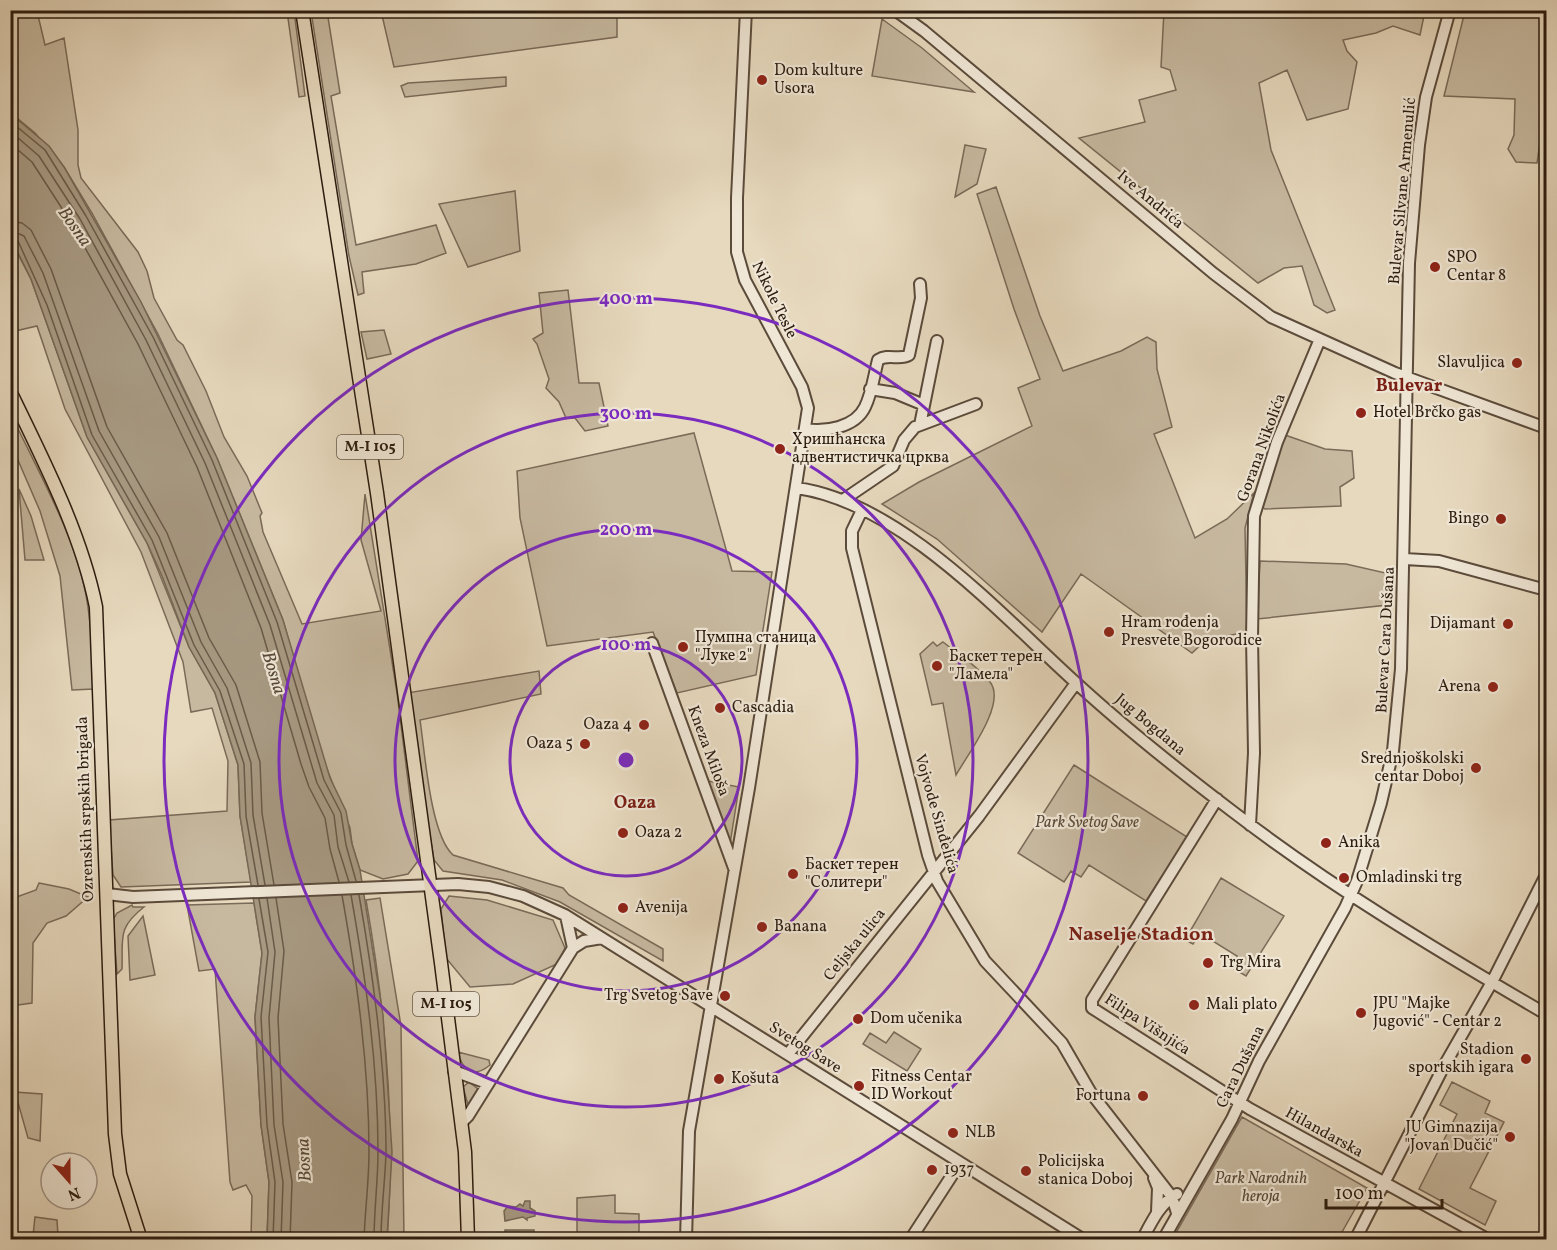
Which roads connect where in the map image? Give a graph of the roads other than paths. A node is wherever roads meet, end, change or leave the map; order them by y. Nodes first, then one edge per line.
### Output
1 (302, 10) edge
2 (746, 10) edge
3 (895, 10) edge
4 (1450, 10) edge
5 (920, 284) dead end
6 (1320, 339) junction
7 (937, 341) dead end
8 (1408, 378) junction
9 (870, 389) junction
10 (10, 391) edge
11 (976, 404) dead end
12 (924, 405) junction
13 (920, 425) junction
14 (1546, 428) edge
15 (805, 429) junction
16 (797, 488) junction
17 (843, 500) junction
18 (862, 510) junction
19 (1405, 559) junction
20 (1546, 590) edge
21 (652, 643) dead end
22 (1076, 683) junction
23 (1217, 799) junction
24 (1250, 825) junction
25 (735, 870) junction
26 (934, 874) junction
27 (1546, 875) edge
28 (430, 885) junction
29 (107, 894) junction
30 (1350, 896) junction
31 (565, 915) junction
32 (602, 938) junction
33 (573, 948) junction
34 (1492, 982) junction
35 (711, 1006) junction
36 (1546, 1014) edge
37 (788, 1054) junction
38 (454, 1071) junction
39 (487, 1083) junction
40 (1240, 1102) junction
41 (461, 1123) junction
42 (960, 1163) junction
43 (1152, 1172) junction
44 (1385, 1184) junction
45 (1191, 1187) junction
46 (1172, 1197) junction
47 (1157, 1212) junction
48 (1177, 1213) junction
49 (141, 1239) edge
50 (468, 1239) edge
51 (686, 1239) edge
52 (910, 1239) edge
53 (1084, 1239) edge
54 (1142, 1239) edge
55 (1163, 1239) edge
56 (1355, 1239) edge
57 (1489, 1239) edge

1 - 28 main road, M-I 105
2 - 15 street, Nikole Tesle
3 - 6 street, Ive Andrića
4 - 8 street, Bulevar Silvane Armenulić
5 - 9 street
6 - 8 street, Ive Andrića
6 - 24 street, Gorana Nikolića
7 - 12 street
8 - 14 street, Ive Andrića
8 - 19 street, Bulevar Cara Dušana
9 - 12 street
9 - 15 street
10 - 29 main road, Ozrenskih srpskih brigada
11 - 13 street
12 - 13 street
13 - 17 street
15 - 16 street, Nikole Tesle
16 - 17 street, Jug Bogdana
16 - 25 street, Nikole Tesle
17 - 18 street, Jug Bogdana
18 - 22 street, Jug Bogdana
18 - 26 street, Vojvode Sinđelića
19 - 20 street
19 - 30 street, Bulevar Cara Dušana
21 - 25 street, Kneza Miloša
22 - 23 street, Jug Bogdana
22 - 26 street, Celjska ulica
23 - 24 street, Jug Bogdana
23 - 40 street, Filipa Višnjića
24 - 30 street, Jug Bogdana
25 - 35 street, Nikole Tesle
26 - 37 street, Celjska ulica
26 - 43 street, Vojvode Sinđelića
27 - 34 street
28 - 29 street, Svetog Save
28 - 31 street, Svetog Save
28 - 38 main road, M-I 105
29 - 49 main road, Ozrenskih srpskih brigada
30 - 34 street, Jug Bogdana
30 - 40 street, Cara Dušana
31 - 32 street, Svetog Save
31 - 33 street
32 - 33 street
32 - 35 street, Svetog Save
33 - 39 street
34 - 36 street, Jug Bogdana
34 - 44 street
35 - 37 street, Svetog Save
35 - 51 street, Nikole Tesle
37 - 42 street, Svetog Save
38 - 39 street
38 - 41 main road, M-I 105
39 - 41 street
40 - 44 street, Hilandarska
40 - 45 street, Cara Dušana
41 - 50 main road, M-I 105
42 - 52 street
42 - 53 street, Svetog Save
43 - 46 street, Vojvode Sinđelića
43 - 47 street, Vojvode Sinđelića
44 - 56 street
44 - 57 street, Hilandarska
45 - 46 street
45 - 48 street, Cara Dušana
46 - 47 street
46 - 48 street
47 - 54 street
48 - 55 street, Cara Dušana

